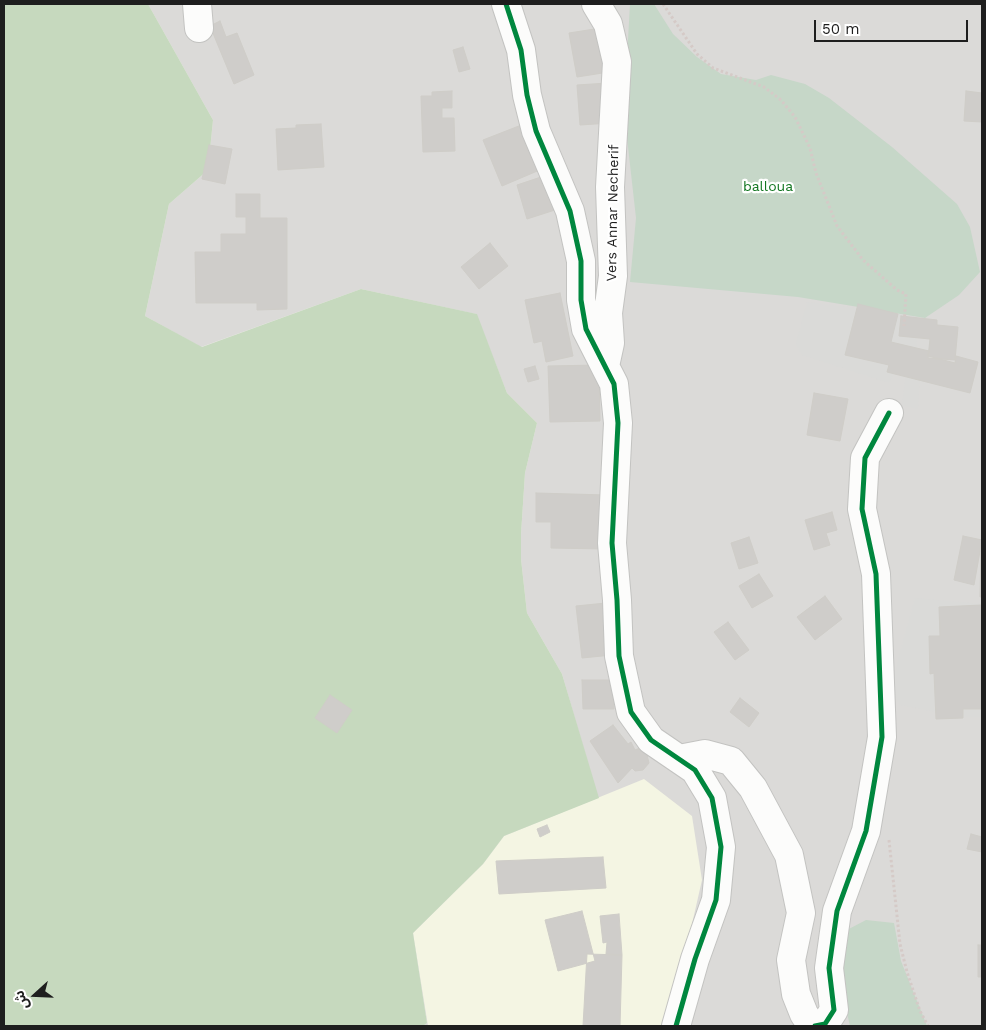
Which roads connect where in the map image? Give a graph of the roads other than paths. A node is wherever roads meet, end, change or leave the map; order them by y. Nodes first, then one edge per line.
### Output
1 (506, 4) edge
2 (596, 4) edge
3 (605, 366) junction
4 (889, 414) dead end
5 (679, 759) junction
6 (676, 1026) edge
7 (814, 1026) edge

1 - 3 street
2 - 3 street, Vers Annar Necherif
3 - 5 street
4 - 7 street
5 - 6 street
5 - 7 street

